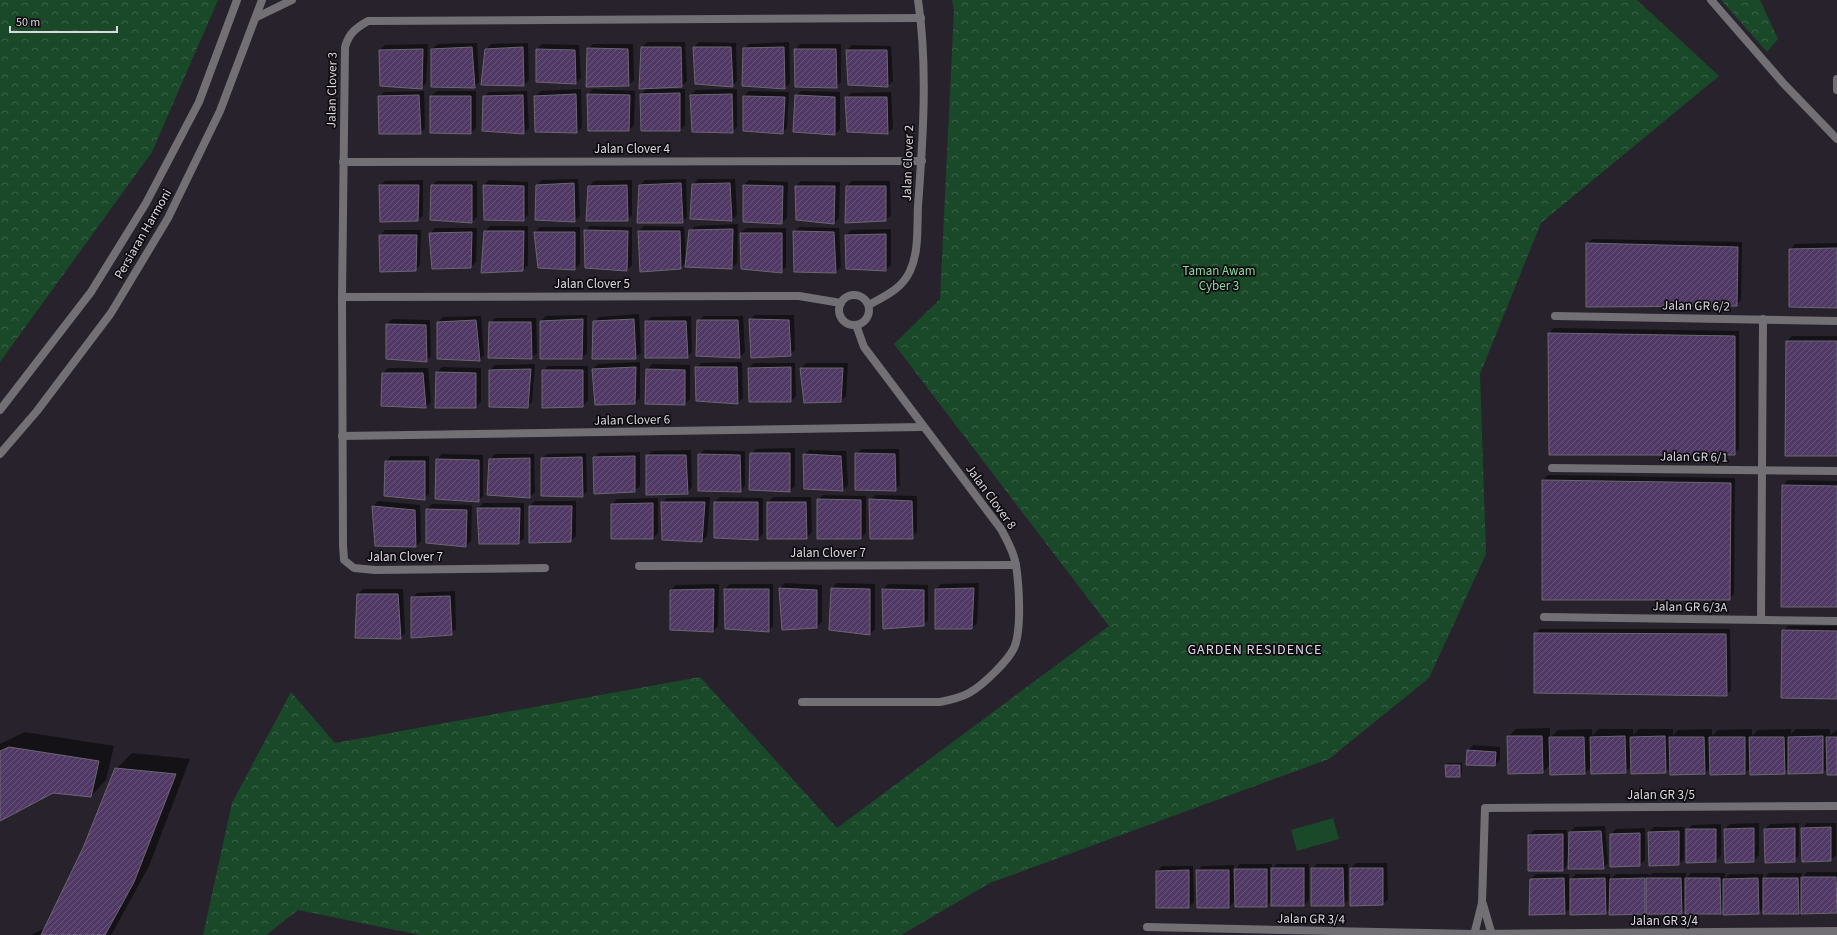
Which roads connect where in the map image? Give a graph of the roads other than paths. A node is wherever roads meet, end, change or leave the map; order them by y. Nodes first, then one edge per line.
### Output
1 (238, 0) edge
2 (262, 0) edge
3 (292, 0) edge
4 (918, 0) edge
5 (1711, 0) edge
6 (257, 17) junction
7 (921, 18) junction
8 (1837, 79) edge
9 (1837, 90) edge
10 (1837, 139) edge
11 (922, 161) junction
12 (343, 162) junction
13 (342, 298) junction
14 (841, 303) junction
15 (869, 305) junction
16 (1554, 316) dead end
17 (1762, 319) junction
18 (1837, 321) edge
19 (856, 325) junction
20 (0, 410) edge
21 (924, 427) junction
22 (342, 436) junction
23 (0, 454) edge
24 (1552, 468) dead end
25 (1762, 470) junction
26 (1837, 471) edge
27 (1016, 565) junction
28 (639, 566) dead end
29 (545, 568) dead end
30 (1544, 617) dead end
31 (1761, 620) junction
32 (1837, 621) edge
33 (802, 702) dead end
34 (1837, 806) edge
35 (1482, 903) junction
36 (1147, 927) dead end
37 (1837, 932) edge
38 (1474, 934) edge
39 (1492, 934) edge

1 - 20 street, Persiaran Harmoni
2 - 6 street, Persiaran Harmoni
3 - 6 street
4 - 7 street, Jalan Clover 2
5 - 10 street
6 - 23 street, Persiaran Harmoni
7 - 11 street, Jalan Clover 2
7 - 12 street, Jalan Clover 3
8 - 9 street
11 - 12 street, Jalan Clover 4
11 - 15 street, Jalan Clover 2
12 - 13 street, Jalan Clover 3
13 - 14 street, Jalan Clover 5
13 - 22 street, Jalan Clover 3
14 - 15 street
14 - 19 street
15 - 19 street
16 - 17 street, Jalan GR 6/2
17 - 18 street, Jalan GR 6/2
17 - 25 street
19 - 21 street, Jalan Clover 8
21 - 22 street, Jalan Clover 6
21 - 27 street, Jalan Clover 8
22 - 29 street, Jalan Clover 7
24 - 25 street, Jalan GR 6/1
25 - 26 street, Jalan GR 6/1
25 - 31 street
27 - 28 street, Jalan Clover 7
27 - 33 street, Jalan Clover 8
30 - 31 street, Jalan GR 6/3A
31 - 32 street, Jalan GR 6/3A
34 - 35 street, Jalan GR 3/5
35 - 38 street
35 - 39 street
36 - 38 street, Jalan GR 3/4
37 - 39 street, Jalan GR 3/4
38 - 39 street, Jalan GR 3/4

